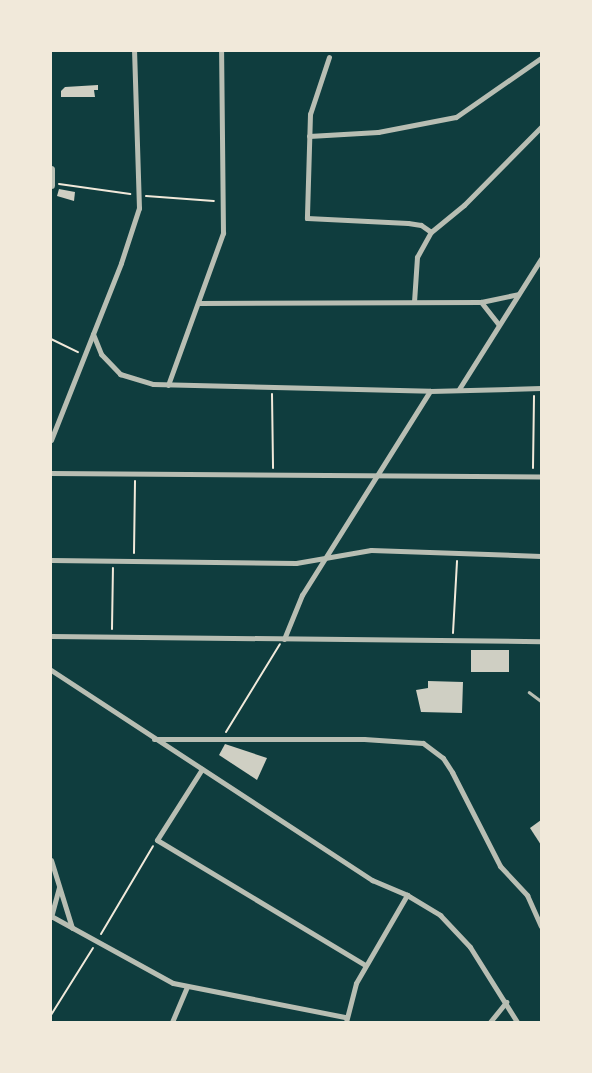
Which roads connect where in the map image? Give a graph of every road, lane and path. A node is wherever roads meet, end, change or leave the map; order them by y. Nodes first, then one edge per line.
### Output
1 (134, 51) edge
2 (221, 51) edge
3 (329, 57) dead end
4 (541, 58) edge
5 (541, 127) edge
6 (309, 136) junction
7 (51, 169) edge
8 (51, 184) edge
9 (140, 195) junction
10 (225, 201) junction
11 (430, 232) junction
12 (541, 259) edge
13 (518, 294) junction
14 (414, 302) junction
15 (481, 302) junction
16 (199, 303) junction
17 (498, 324) junction
18 (93, 334) junction
19 (51, 340) edge
20 (84, 355) junction
21 (168, 385) junction
22 (272, 387) junction
23 (538, 388) edge
24 (459, 389) junction
25 (430, 391) junction
26 (51, 440) edge
27 (51, 472) edge
28 (135, 474) junction
29 (274, 476) junction
30 (533, 476) junction
31 (541, 476) edge
32 (373, 477) junction
33 (458, 554) junction
34 (541, 556) edge
35 (325, 558) junction
36 (51, 560) edge
37 (113, 561) junction
38 (134, 561) junction
39 (51, 636) edge
40 (111, 637) junction
41 (284, 639) junction
42 (452, 641) junction
43 (541, 641) edge
44 (51, 670) edge
45 (529, 692) dead end
46 (541, 701) edge
47 (154, 739) junction
48 (222, 739) junction
49 (202, 769) junction
50 (157, 840) junction
51 (51, 860) edge
52 (59, 887) junction
53 (407, 895) junction
54 (51, 916) edge
55 (541, 926) edge
56 (72, 928) junction
57 (97, 942) junction
58 (365, 965) junction
59 (187, 987) junction
60 (506, 1002) junction
61 (51, 1015) edge
62 (345, 1020) edge
63 (172, 1022) edge
64 (490, 1022) edge
65 (517, 1022) edge

1 - 9 street
2 - 10 street
3 - 6 street
4 - 6 street
5 - 11 street
6 - 11 street
7 - 8 street
8 - 9 path
9 - 10 path
9 - 18 street
10 - 16 street
11 - 14 street
12 - 13 street
13 - 15 street
13 - 17 street
14 - 15 street
14 - 16 street
15 - 17 street
16 - 21 street
17 - 24 street
18 - 20 street
18 - 21 street
19 - 20 path
20 - 26 street
21 - 22 street
22 - 25 street
22 - 29 path
23 - 24 street
23 - 30 path
24 - 25 street
25 - 32 street
27 - 28 street
28 - 29 street
28 - 38 path
29 - 32 street
30 - 31 street
30 - 32 street
32 - 35 street
33 - 34 street
33 - 35 street
33 - 42 path
35 - 38 street
35 - 41 street
36 - 37 street
37 - 38 street
37 - 40 path
39 - 40 street
40 - 41 street
41 - 42 street
41 - 48 path
42 - 43 street
44 - 47 street
45 - 46 lane
47 - 48 street
47 - 49 street
48 - 55 street
49 - 50 street
49 - 53 street
50 - 57 path
50 - 58 street
51 - 52 street
52 - 54 street
52 - 56 street
53 - 58 street
53 - 60 street
54 - 56 street
56 - 57 street
57 - 59 street
57 - 61 path
58 - 62 street
59 - 62 street
59 - 63 street
60 - 64 street
60 - 65 street

